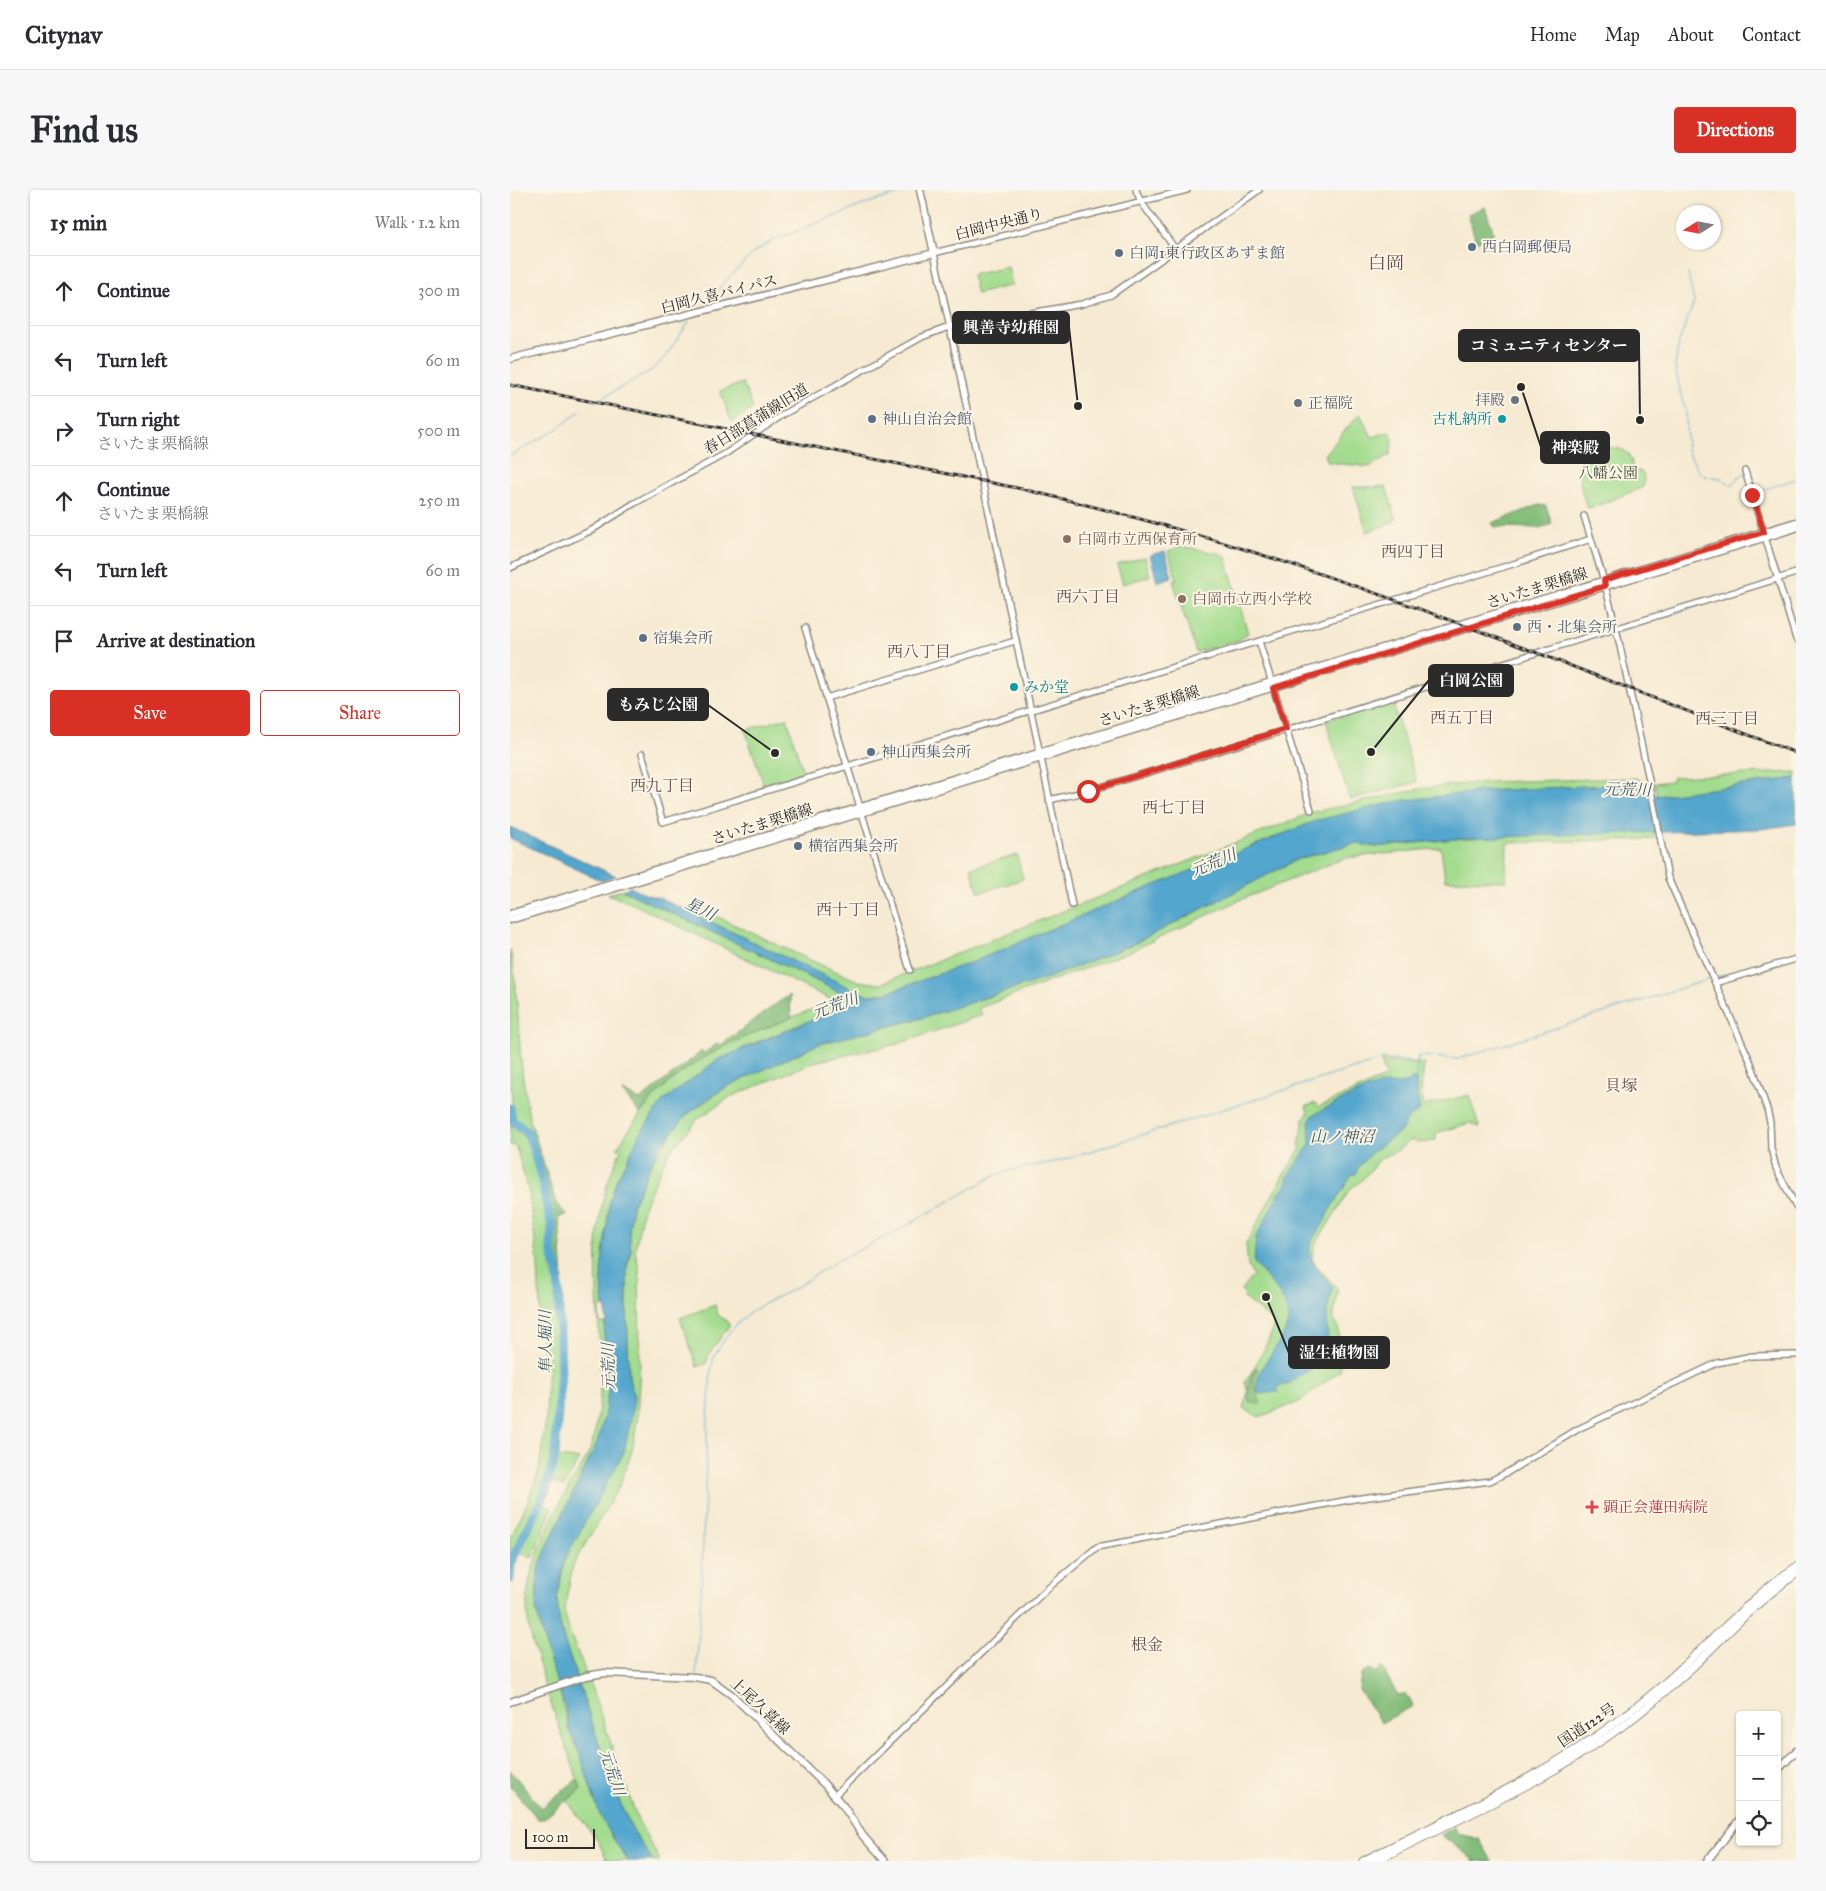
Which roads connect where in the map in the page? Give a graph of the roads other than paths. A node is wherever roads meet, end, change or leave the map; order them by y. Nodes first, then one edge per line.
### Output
1 (920, 190) edge
2 (1136, 190) edge
3 (1188, 190) edge
4 (1259, 190) edge
5 (1142, 202) junction
6 (1176, 250) junction
7 (934, 253) junction
8 (949, 327) junction
9 (510, 359) edge
10 (1745, 472) dead end
11 (1584, 516) dead end
12 (1796, 522) edge
13 (1796, 528) edge
14 (1764, 535) junction
15 (1591, 539) junction
16 (510, 568) edge
17 (1796, 573) edge
18 (1778, 579) junction
19 (1605, 583) junction
20 (805, 628) dead end
21 (1616, 628) junction
22 (1796, 639) edge
23 (1016, 641) junction
24 (1259, 641) junction
25 (1272, 685) junction
26 (826, 698) junction
27 (1030, 710) junction
28 (1286, 729) junction
29 (642, 754) dead end
30 (1040, 755) junction
31 (847, 766) junction
32 (1050, 800) junction
33 (860, 810) junction
34 (1310, 810) dead end
35 (1072, 905) dead end
36 (510, 914) edge
37 (510, 920) edge
38 (1796, 958) edge
39 (910, 970) dead end
40 (1715, 983) junction
41 (1796, 1207) edge
42 (1796, 1355) edge
43 (1796, 1567) edge
44 (1796, 1574) edge
45 (510, 1702) edge
46 (1796, 1751) edge
47 (1781, 1767) edge
48 (835, 1795) junction
49 (1736, 1823) edge
50 (885, 1861) edge
51 (1363, 1861) edge
52 (1376, 1861) edge
53 (1707, 1861) edge

1 - 7 main road
2 - 5 street
3 - 5 street, 白岡中央通り
4 - 6 street, 春日部菖蒲線旧道
5 - 6 street
5 - 7 street, 白岡中央通り
6 - 8 street, 春日部菖蒲線旧道
7 - 8 street
7 - 9 main road, 白岡久喜バイパス
8 - 16 street, 春日部菖蒲線旧道
8 - 23 street
10 - 14 street
11 - 15 street
12 - 14 main road, さいたま栗橋線
13 - 14 main road, さいたま栗橋線
14 - 18 street
14 - 19 main road, さいたま栗橋線
15 - 19 street
15 - 24 street
17 - 18 street
18 - 21 street
18 - 22 street
19 - 21 street
19 - 25 main road, さいたま栗橋線
20 - 26 street
21 - 28 street
21 - 40 street
23 - 26 street
23 - 27 street
24 - 25 street
24 - 27 street
25 - 28 street
25 - 30 main road, さいたま栗橋線
26 - 31 street
27 - 30 street
27 - 31 street
28 - 32 street
28 - 34 street
29 - 31 street
30 - 32 street
30 - 33 main road, さいたま栗橋線
31 - 33 street
32 - 35 street
33 - 36 main road, さいたま栗橋線
33 - 37 main road, さいたま栗橋線
33 - 39 street
38 - 40 street
40 - 41 street
42 - 48 street
43 - 51 highway, 国道122号
44 - 52 highway, 国道122号
45 - 48 main road, 上尾久喜線
46 - 47 main road
48 - 50 main road, 上尾久喜線
49 - 53 main road

